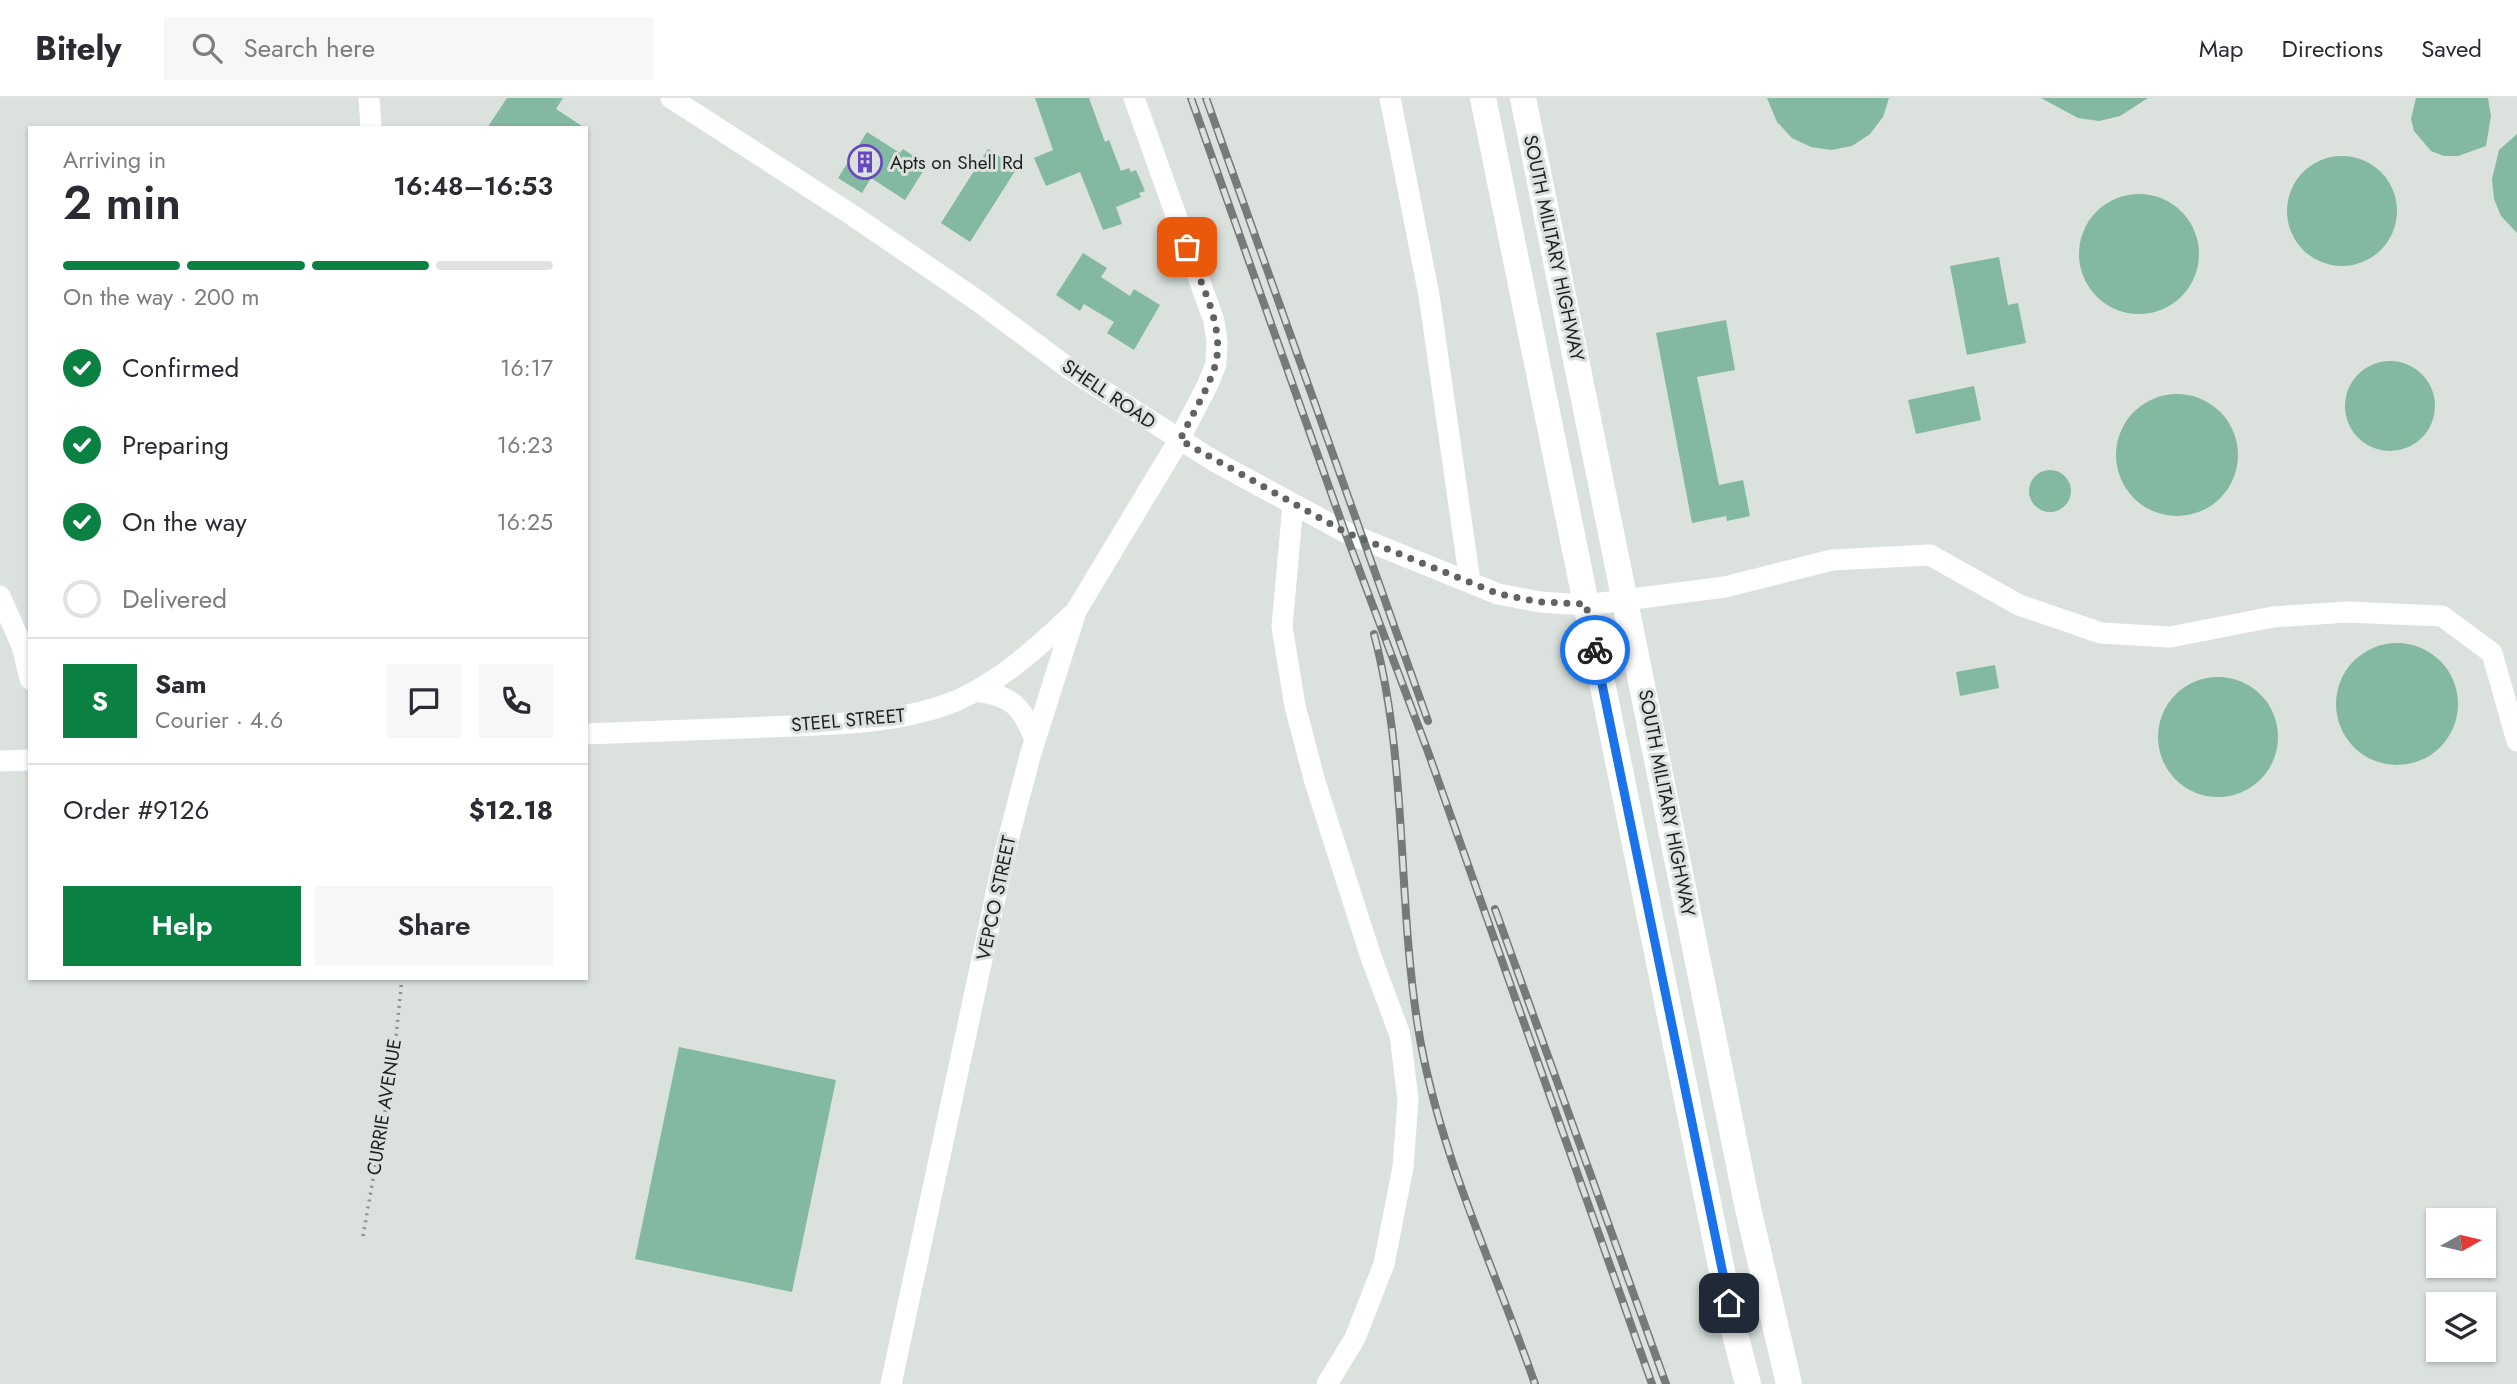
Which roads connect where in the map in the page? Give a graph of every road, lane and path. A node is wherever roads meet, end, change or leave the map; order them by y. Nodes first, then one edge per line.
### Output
1 (369, 98) edge
2 (671, 98) edge
3 (1134, 98) edge
4 (1390, 98) edge
5 (1483, 98) edge
6 (1523, 98) edge
7 (371, 126) edge
8 (1180, 440) junction
9 (1293, 504) junction
10 (1470, 582) junction
11 (0, 596) edge
12 (1626, 598) junction
13 (1586, 604) junction
14 (1076, 611) junction
15 (28, 671) edge
16 (976, 691) junction
17 (588, 734) edge
18 (1035, 740) junction
19 (2517, 741) edge
20 (0, 761) edge
21 (28, 761) edge
22 (402, 980) edge
23 (363, 1236) dead end
24 (891, 1384) edge
25 (1327, 1384) edge
26 (1748, 1384) edge
27 (1790, 1384) edge

1 - 7 street
2 - 8 street, SHELL ROAD
3 - 8 street, VEPCO STREET
4 - 10 street
5 - 13 main road, SOUTH MILITARY HIGHWAY
6 - 12 main road, SOUTH MILITARY HIGHWAY
8 - 9 street, SHELL ROAD
8 - 14 street, VEPCO STREET
9 - 10 street, SHELL ROAD
9 - 25 street
10 - 13 street, SHELL ROAD
11 - 15 street
12 - 13 street, SHELL ROAD
12 - 19 street, SHELL ROAD
12 - 27 main road, SOUTH MILITARY HIGHWAY
13 - 26 main road, SOUTH MILITARY HIGHWAY
14 - 16 street, STEEL STREET
14 - 18 street, VEPCO STREET
16 - 17 street, STEEL STREET
16 - 18 street
18 - 24 street, VEPCO STREET
20 - 21 street
22 - 23 path, CURRIE AVENUE

